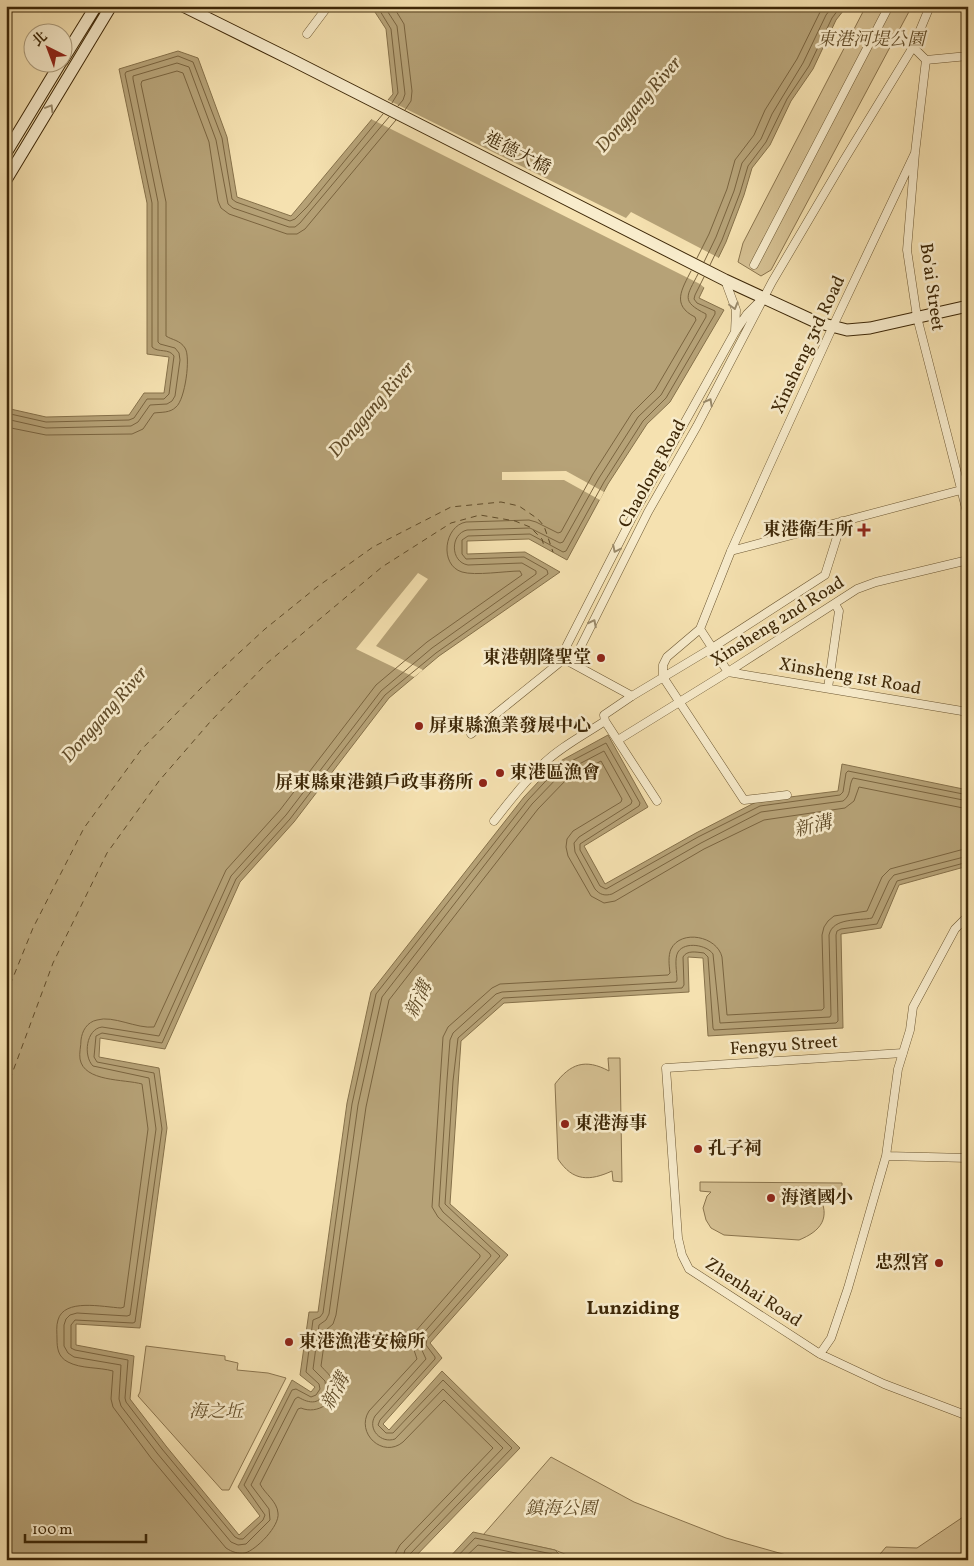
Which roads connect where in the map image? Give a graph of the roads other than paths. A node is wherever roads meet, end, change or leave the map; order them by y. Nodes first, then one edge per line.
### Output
1 (11, 6) edge
2 (96, 6) edge
3 (111, 6) edge
4 (183, 6) edge
5 (328, 6) edge
6 (889, 6) edge
7 (930, 6) edge
8 (6, 15) edge
9 (307, 34) dead end
10 (72, 46) edge
11 (913, 47) junction
12 (968, 56) edge
13 (926, 60) junction
14 (56, 72) edge
15 (24, 123) junction
16 (37, 129) junction
17 (915, 152) junction
18 (6, 154) edge
19 (6, 180) edge
20 (754, 265) dead end
21 (725, 280) junction
22 (764, 297) junction
23 (968, 306) edge
24 (917, 317) junction
25 (833, 326) junction
26 (735, 332) junction
27 (961, 490) junction
28 (968, 516) edge
29 (842, 521) junction
30 (731, 551) junction
31 (968, 560) edge
32 (835, 604) junction
33 (700, 629) junction
34 (712, 648) junction
35 (564, 659) junction
36 (728, 672) junction
37 (663, 677) junction
38 (828, 688) junction
39 (632, 696) junction
40 (679, 701) junction
41 (968, 712) edge
42 (605, 721) junction
43 (471, 734) dead end
44 (618, 740) junction
45 (787, 795) dead end
46 (657, 801) dead end
47 (494, 821) dead end
48 (968, 916) edge
49 (903, 1053) junction
50 (666, 1068) joint
51 (886, 1156) junction
52 (968, 1158) edge
53 (820, 1354) junction
54 (968, 1416) edge

1 - 8 street
2 - 10 street
16 -> 3 street
4 - 21 street, 進德大橋
5 - 9 street
6 - 20 street
7 - 11 street
11 - 13 street
11 - 22 street, Chaolong Road
12 - 13 street
13 - 17 street, Bo'ai Street
14 - 15 street
15 - 16 street
15 - 18 street
16 - 19 street
17 - 24 street, Bo'ai Street
17 - 25 street, Xinsheng 3rd Road
21 - 22 street, 進德大橋
21 -> 26 street
22 - 25 street, 進德大橋
22 - 26 street, Chaolong Road
35 -> 22 street, Chaolong Road
23 - 24 street, 進德大橋
24 - 25 street, 進德大橋
24 - 27 street, Bo'ai Street
25 - 30 street, Xinsheng 3rd Road
26 -> 35 street, Chaolong Road
27 - 28 street, Bo'ai Street
27 - 29 street
29 - 30 street
29 - 34 street
30 - 33 street, Xinsheng 3rd Road
31 - 32 street, Xinsheng 2nd Road
32 - 36 street, Xinsheng 2nd Road
32 - 38 street
33 - 34 street
33 - 37 street
34 - 36 street
34 - 37 street
35 - 39 street
35 - 43 street, Chaolong Road
36 - 38 street, Xinsheng 1st Road
36 - 40 street, Xinsheng 2nd Road
37 - 39 street
37 - 40 street
38 - 41 street, Xinsheng 1st Road
39 - 42 street
40 - 44 street, Xinsheng 2nd Road
40 - 45 street
42 - 44 street
42 - 47 street
44 - 46 street
48 - 49 street
49 - 50 street, Fengyu Street
49 - 51 street
50 - 53 street, Zhenhai Road
51 - 52 street
51 - 53 street
53 - 54 street, Zhenhai Road

